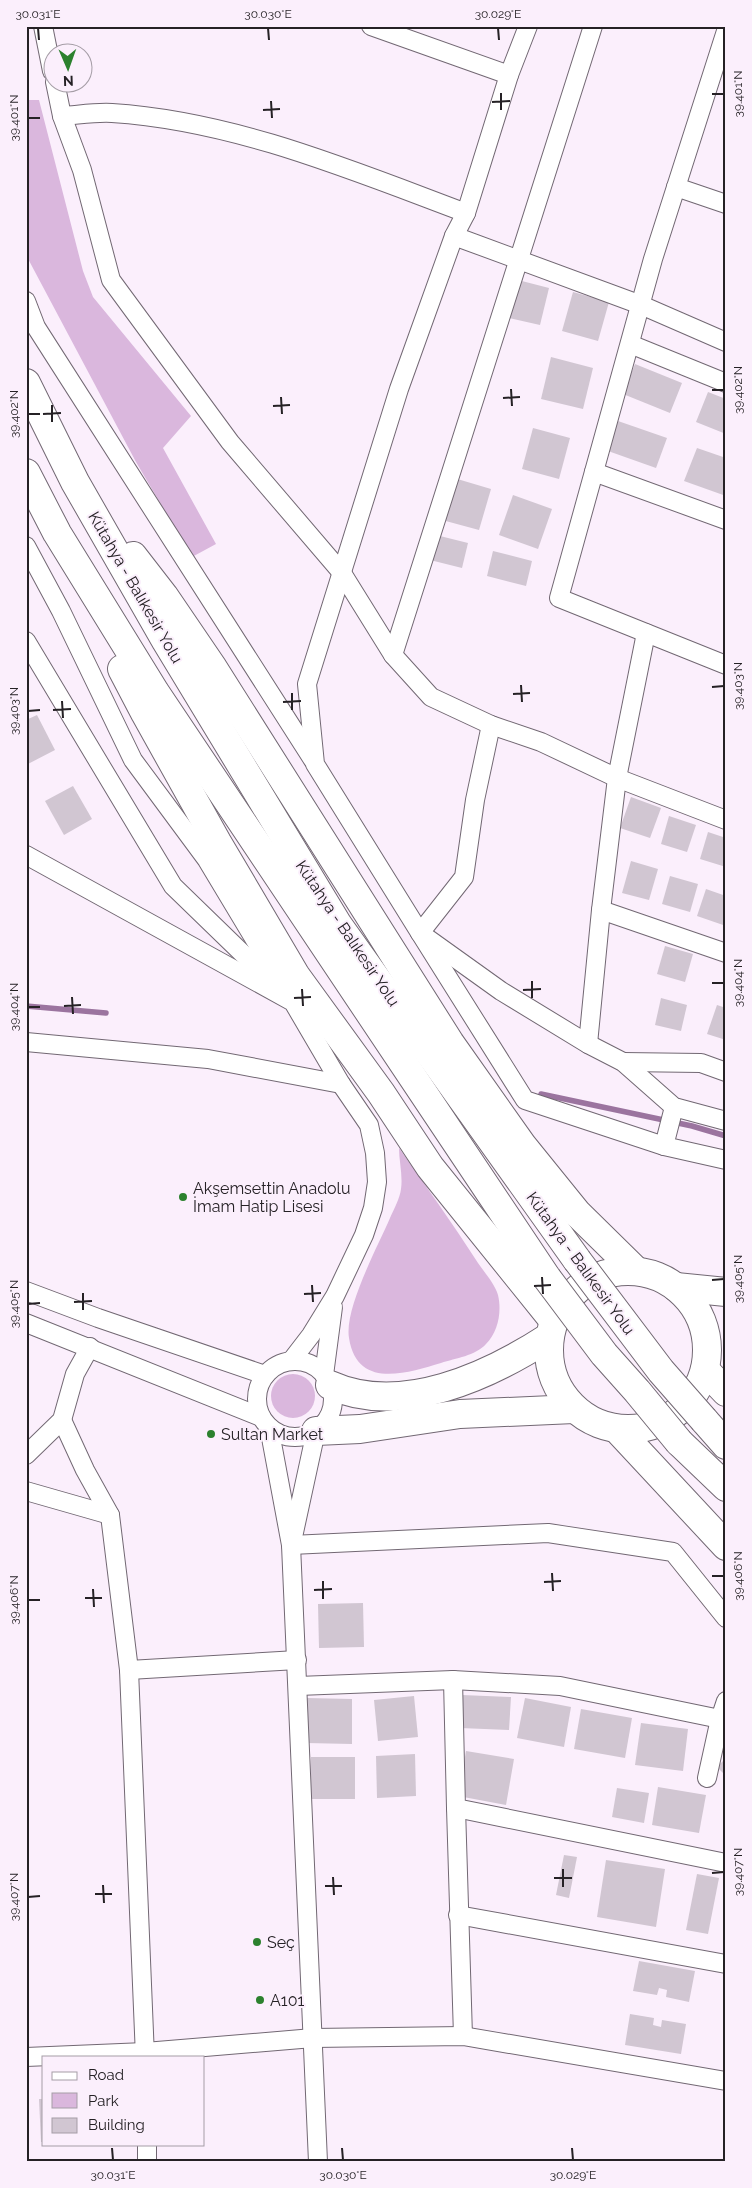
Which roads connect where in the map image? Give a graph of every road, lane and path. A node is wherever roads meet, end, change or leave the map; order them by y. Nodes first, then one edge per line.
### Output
1 (42, 26) edge
2 (528, 26) edge
3 (594, 26) edge
4 (722, 26) edge
5 (375, 27) edge
6 (726, 29) edge
7 (45, 42) edge
8 (509, 75) junction
9 (57, 92) edge
10 (62, 116) junction
11 (676, 187) junction
12 (726, 204) edge
13 (466, 213) junction
14 (454, 236) junction
15 (519, 261) junction
16 (26, 302) edge
17 (640, 305) junction
18 (726, 342) edge
19 (630, 344) junction
20 (26, 383) edge
21 (726, 383) edge
22 (594, 472) junction
23 (26, 473) edge
24 (75, 482) junction
25 (726, 520) edge
26 (57, 532) junction
27 (26, 546) edge
28 (342, 573) junction
29 (646, 633) junction
30 (26, 641) edge
31 (393, 655) junction
32 (726, 665) edge
33 (491, 725) junction
34 (316, 764) junction
35 (617, 778) junction
36 (726, 820) edge
37 (26, 855) edge
38 (601, 910) junction
39 (420, 933) junction
40 (726, 953) edge
41 (292, 1002) junction
42 (26, 1042) edge
43 (588, 1044) junction
44 (624, 1062) junction
45 (726, 1072) edge
46 (341, 1084) junction
47 (674, 1107) junction
48 (726, 1122) edge
49 (664, 1146) junction
50 (726, 1160) edge
51 (636, 1271) junction
52 (676, 1287) junction
53 (26, 1291) edge
54 (726, 1292) edge
55 (335, 1296) junction
56 (26, 1323) edge
57 (551, 1329) junction
58 (90, 1347) junction
59 (291, 1361) junction
60 (705, 1370) junction
61 (265, 1375) junction
62 (327, 1380) junction
63 (726, 1392) edge
64 (574, 1409) junction
65 (62, 1420) junction
66 (265, 1422) junction
67 (617, 1429) junction
68 (316, 1430) junction
69 (726, 1444) edge
70 (26, 1455) edge
71 (726, 1487) edge
72 (26, 1490) edge
73 (110, 1515) junction
74 (292, 1545) junction
75 (726, 1546) edge
76 (726, 1618) edge
77 (297, 1660) junction
78 (129, 1670) junction
79 (453, 1680) junction
80 (298, 1686) junction
81 (726, 1701) edge
82 (723, 1721) edge
83 (707, 1778) dead end
84 (456, 1808) junction
85 (726, 1863) edge
86 (458, 1915) junction
87 (726, 1964) edge
88 (463, 2036) junction
89 (313, 2038) junction
90 (145, 2054) edge
91 (66, 2056) edge
92 (26, 2057) edge
93 (42, 2057) edge
94 (726, 2081) edge
95 (318, 2162) edge

1 - 7 street
2 - 8 street
3 - 15 street
4 - 6 street
5 - 8 street
6 - 11 street
8 - 13 street
9 - 10 street
10 - 13 street
10 - 28 street
11 - 12 street
11 - 17 street
13 - 14 street
14 - 15 street
14 - 28 street
15 - 17 street
15 - 31 street
16 - 34 street
17 - 18 street
17 - 19 street
19 - 21 street
19 - 22 street
20 - 24 highway, Kütahya - Balıkesir Yolu
22 - 25 street
22 - 29 street
23 - 26 highway, Kütahya - Balıkesir Yolu
24 - 51 highway
24 - 69 highway, Kütahya - Balıkesir Yolu, bridge
26 - 57 highway
26 - 71 highway, Kütahya - Balıkesir Yolu, bridge
27 - 41 street
28 - 31 street
28 - 34 street
29 - 32 street
29 - 35 street
30 - 41 street
31 - 33 street
33 - 35 street
33 - 39 street
34 - 39 street
35 - 36 street
35 - 38 street
37 - 41 street
38 - 40 street
38 - 43 street
39 - 43 street
39 - 49 street
41 - 46 street
42 - 46 street
43 - 44 street
44 - 45 street
44 - 47 street
46 - 55 street
47 - 48 street
47 - 49 street
49 - 50 street
51 - 52 highway
51 - 57 highway
52 - 54 highway
52 - 60 highway
53 - 61 street
55 - 59 street
55 - 62 street
56 - 58 street
57 - 62 highway
57 - 64 highway
58 - 65 street
58 - 66 street
59 - 61 street
59 - 62 street
60 - 63 highway
60 - 67 highway
61 - 66 street
62 - 68 street
64 - 67 highway
64 - 68 highway
65 - 70 street
65 - 73 street
66 - 68 street
66 - 74 street
67 - 75 highway
68 - 74 street
72 - 73 street
73 - 78 street
74 - 76 street
74 - 77 street
77 - 78 street
77 - 80 street
78 - 90 street
79 - 80 street
79 - 82 street
79 - 84 street
80 - 89 street
81 - 82 street
82 - 83 street
84 - 85 street
84 - 86 street
86 - 87 street
86 - 88 street
88 - 89 street
88 - 94 street
89 - 90 street
89 - 95 street
90 - 91 street
92 - 93 street

